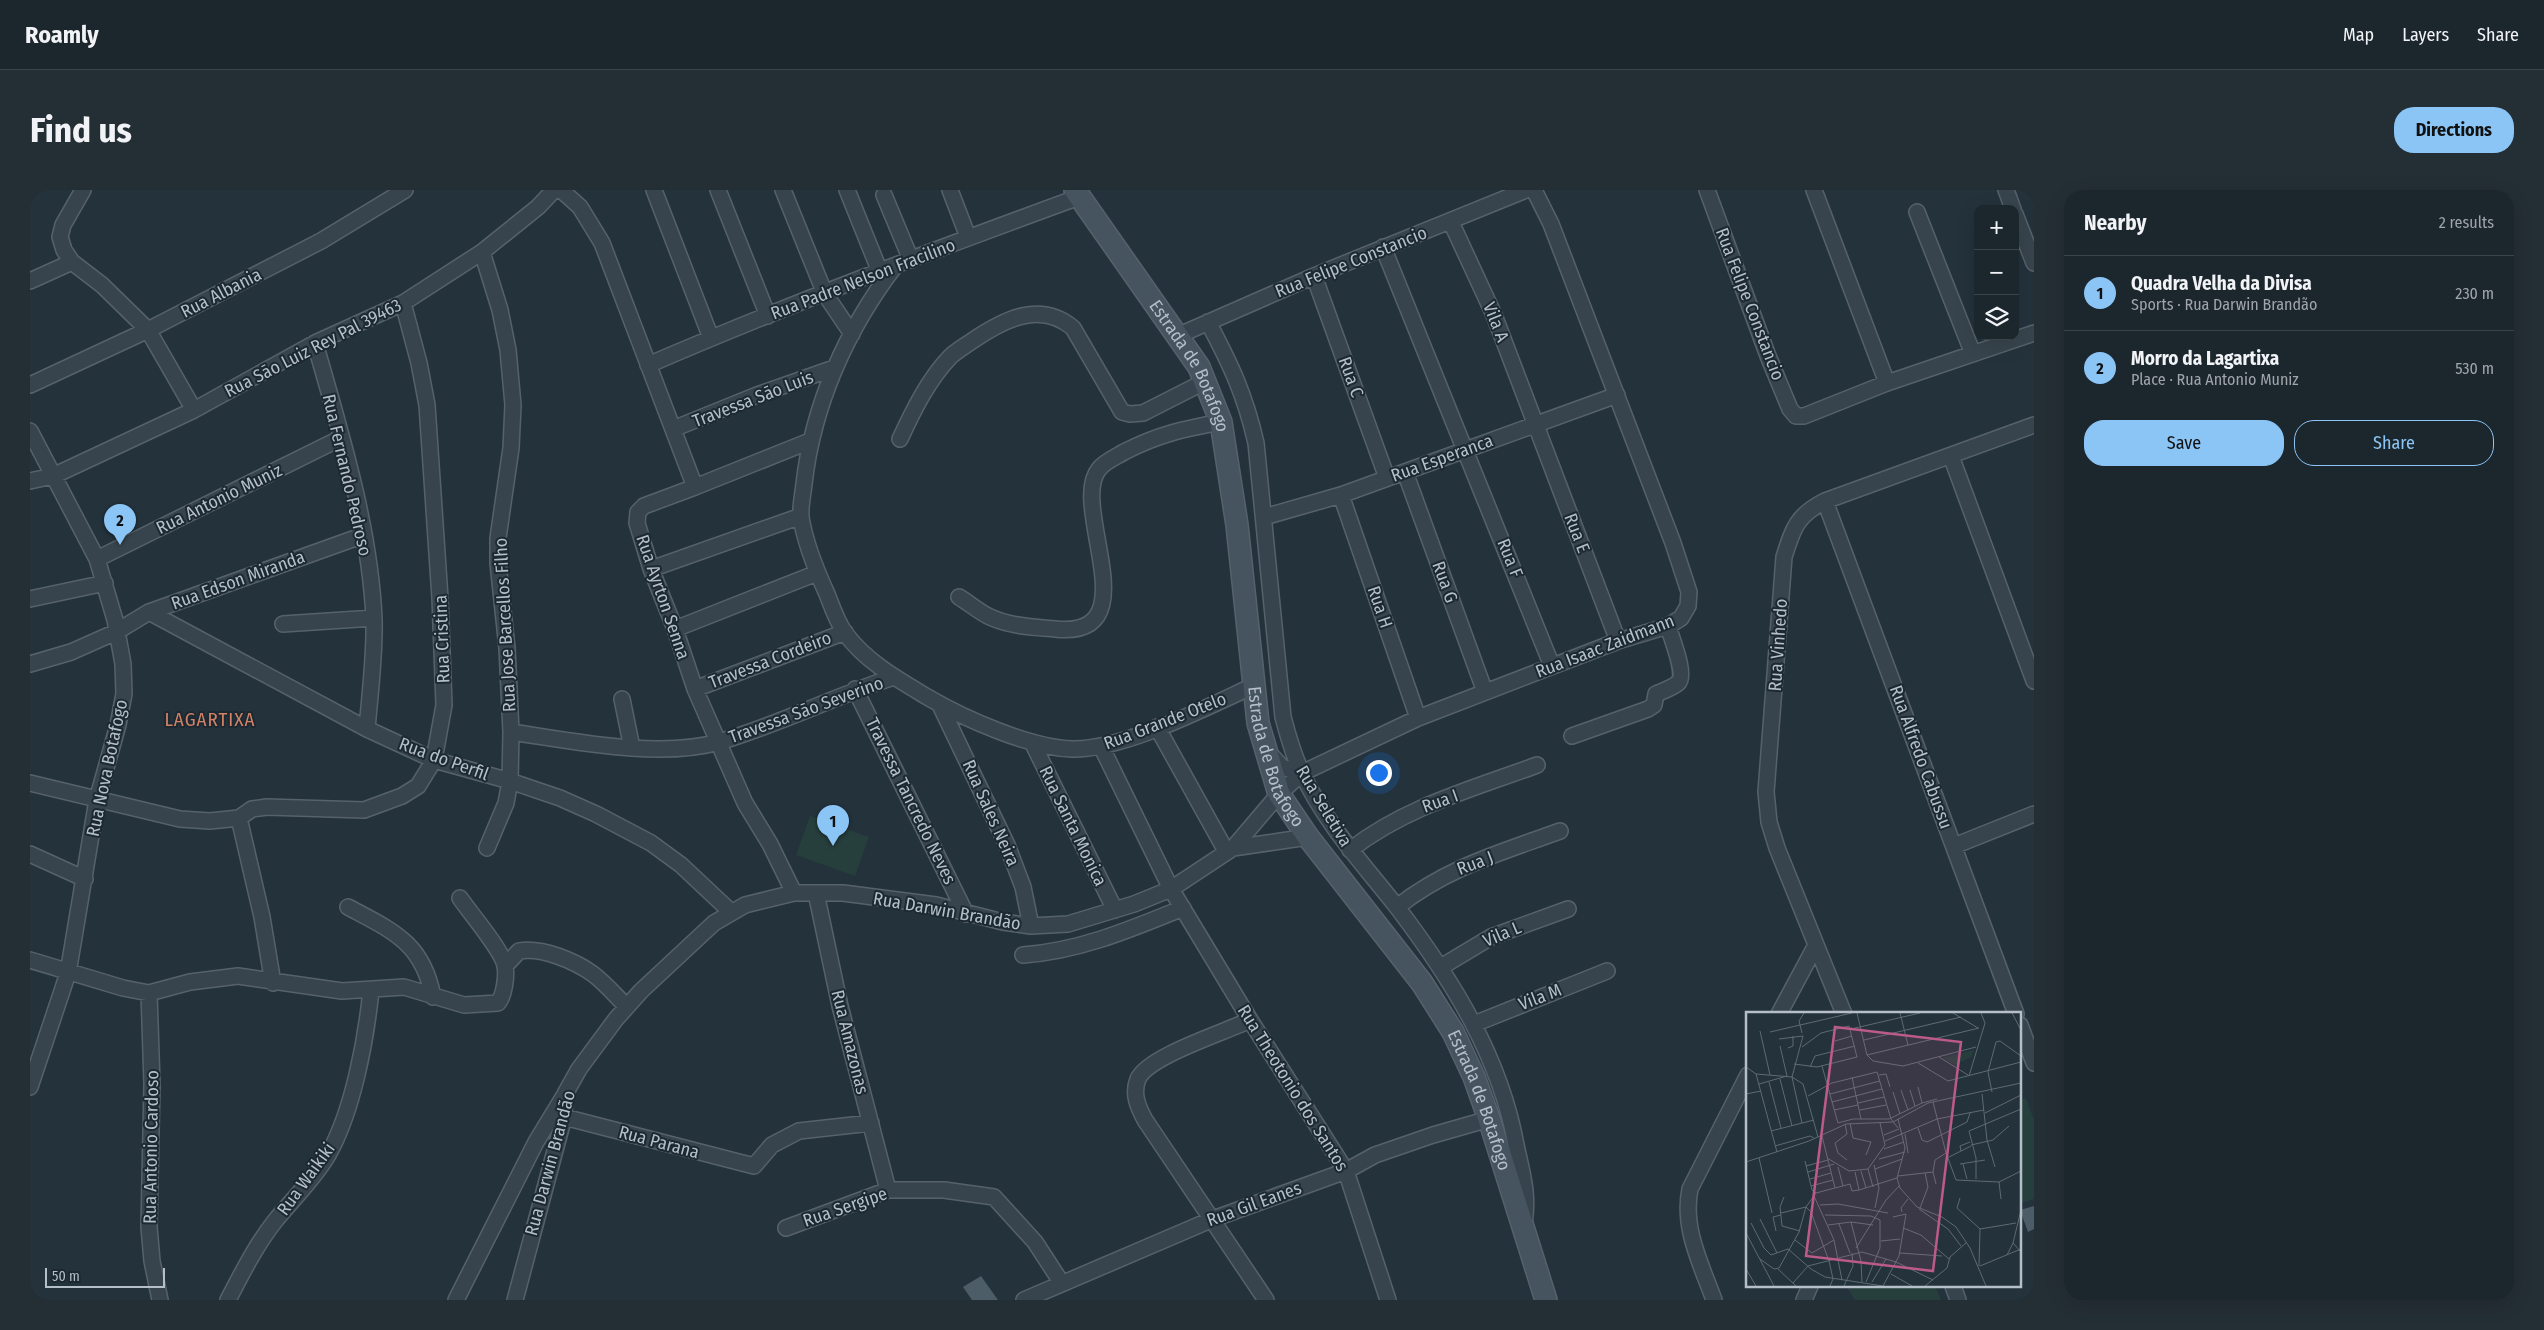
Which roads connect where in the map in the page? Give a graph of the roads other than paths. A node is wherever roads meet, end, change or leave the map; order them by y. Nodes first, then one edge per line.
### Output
1 (83, 190) edge
2 (405, 190) edge
3 (554, 190) edge
4 (561, 190) edge
5 (584, 190) edge
6 (654, 190) edge
7 (718, 190) edge
8 (784, 190) edge
9 (847, 190) edge
10 (950, 190) edge
11 (1526, 190) edge
12 (1534, 190) edge
13 (1708, 190) edge
14 (1814, 190) edge
15 (2006, 190) edge
16 (1077, 194) edge
17 (884, 195) dead end
18 (2012, 205) edge
19 (580, 207) junction
20 (1917, 212) dead end
21 (1451, 222) junction
22 (2019, 224) edge
23 (968, 238) junction
24 (1383, 247) junction
25 (482, 252) junction
26 (911, 260) junction
27 (72, 262) junction
28 (2034, 263) edge
29 (895, 266) junction
30 (880, 272) junction
31 (1314, 276) junction
32 (30, 281) edge
33 (825, 294) junction
34 (403, 303) junction
35 (768, 316) junction
36 (1208, 322) junction
37 (148, 330) junction
38 (2034, 333) edge
39 (852, 334) junction
40 (1177, 336) junction
41 (711, 338) junction
42 (315, 343) junction
43 (1973, 354) junction
44 (648, 366) junction
45 (834, 368) junction
46 (1206, 381) junction
47 (1887, 383) junction
48 (30, 385) edge
49 (1618, 395) junction
50 (194, 410) junction
51 (1221, 422) junction
52 (1535, 424) junction
53 (2034, 425) edge
54 (673, 429) junction
55 (30, 431) edge
56 (342, 438) junction
57 (900, 439) dead end
58 (810, 441) junction
59 (1467, 449) junction
60 (1951, 456) junction
61 (1405, 472) junction
62 (53, 476) junction
63 (1387, 478) junction
64 (30, 481) edge
65 (695, 486) junction
66 (1341, 495) junction
67 (1825, 501) junction
68 (801, 516) junction
69 (1264, 518) junction
70 (364, 535) junction
71 (97, 559) junction
72 (652, 569) junction
73 (817, 573) junction
74 (105, 583) junction
75 (959, 597) dead end
76 (30, 599) edge
77 (150, 612) junction
78 (374, 618) junction
79 (282, 624) dead end
80 (1668, 626) junction
81 (675, 629) junction
82 (116, 632) junction
83 (845, 632) junction
84 (1618, 641) junction
85 (30, 664) edge
86 (1552, 666) junction
87 (894, 677) junction
88 (2034, 681) edge
89 (1253, 686) junction
90 (695, 689) junction
91 (855, 689) junction
92 (1485, 692) junction
93 (622, 699) dead end
94 (940, 704) junction
95 (1418, 718) junction
96 (1157, 727) junction
97 (367, 729) junction
98 (511, 732) junction
99 (1572, 736) dead end
100 (718, 742) junction
101 (1032, 742) junction
102 (1102, 746) junction
103 (632, 748) junction
104 (1266, 750) junction
105 (434, 760) junction
106 (1537, 765) dead end
107 (1302, 773) junction
108 (510, 781) junction
109 (30, 783) edge
110 (1279, 794) junction
111 (97, 800) junction
112 (2034, 814) edge
113 (238, 818) junction
114 (1560, 831) dead end
115 (1308, 837) junction
116 (1954, 846) junction
117 (487, 848) dead end
118 (1229, 849) junction
119 (1350, 850) junction
120 (30, 854) edge
121 (85, 879) junction
122 (1172, 888) junction
123 (794, 893) junction
124 (816, 893) junction
125 (460, 898) dead end
126 (348, 907) dead end
127 (1397, 907) junction
128 (1183, 908) junction
129 (1568, 909) dead end
130 (1115, 910) junction
131 (731, 912) junction
132 (966, 914) junction
133 (1031, 926) junction
134 (1816, 945) junction
135 (1023, 956) dead end
136 (30, 960) edge
137 (505, 966) junction
138 (1441, 968) junction
139 (1607, 971) dead end
140 (68, 972) junction
141 (273, 982) junction
142 (371, 990) junction
143 (149, 993) junction
144 (433, 997) junction
145 (626, 1007) junction
146 (1781, 1012) edge
147 (1843, 1012) edge
148 (2015, 1012) edge
149 (1250, 1020) junction
150 (1474, 1024) junction
151 (2022, 1030) edge
152 (2034, 1063) edge
153 (1746, 1079) edge
154 (30, 1087) edge
155 (565, 1094) junction
156 (564, 1117) junction
157 (1489, 1119) junction
158 (871, 1123) junction
159 (1346, 1171) junction
160 (888, 1190) junction
161 (1213, 1219) junction
162 (1524, 1225) junction
163 (786, 1228) dead end
164 (1061, 1282) junction
165 (1809, 1288) edge
166 (1954, 1288) edge
167 (160, 1300) edge
168 (228, 1300) edge
169 (456, 1300) edge
170 (515, 1300) edge
171 (1024, 1300) edge
172 (1266, 1300) edge
173 (1388, 1300) edge
174 (1546, 1300) edge
175 (1714, 1300) edge
176 (1804, 1300) edge
177 (1958, 1300) edge

1 - 27 street
2 - 37 street, Rua Albania
3 - 25 street, Rua Sāo Luiz Rey Pal 39463
4 - 19 street
5 - 19 street
6 - 41 street
7 - 35 street
8 - 33 street
9 - 30 street
10 - 23 street
11 - 21 street, Rua Felipe Constancio
12 - 49 street, Rua Isaac Zaidmann
13 - 47 street, Rua Felipe Constancio
14 - 47 street
15 - 18 street
16 - 23 street, Rua Padre Nelson Fracilino
16 - 40 main road, Estrada de Botafogo
17 - 26 street
19 - 44 street
20 - 43 street
21 - 24 street, Rua Felipe Constancio
21 - 52 street, Vila A
22 - 28 street
23 - 26 street, Rua Padre Nelson Fracilino
24 - 31 street, Rua Felipe Constancio
24 - 59 street, Rua F
25 - 34 street, Rua Sāo Luiz Rey Pal 39463
25 - 98 street, Rua Jose Barcellos Filho
26 - 29 street, Rua Padre Nelson Fracilino
27 - 32 street
27 - 37 street
29 - 30 street, Rua Padre Nelson Fracilino
29 - 39 street, Rua Grande Otelo
30 - 33 street, Rua Padre Nelson Fracilino
31 - 36 street, Rua Felipe Constancio
31 - 63 street, Rua C
33 - 35 street, Rua Padre Nelson Fracilino
33 - 39 street
34 - 42 street, Rua Sāo Luiz Rey Pal 39463
34 - 105 street, Rua Cristina
35 - 41 street, Rua Padre Nelson Fracilino
36 - 40 street, Rua Felipe Constancio
36 - 69 street, Rua Seletiva
37 - 48 street, Rua Albania
37 - 50 street
38 - 43 street
39 - 45 street, Rua Grande Otelo
40 - 46 main road, Estrada de Botafogo
41 - 44 street, Rua Padre Nelson Fracilino
42 - 50 street, Rua Sāo Luiz Rey Pal 39463
42 - 56 street, Rua Fernando Pedroso
43 - 47 street
44 - 54 street
45 - 54 street, Travessa Sāo Luis
45 - 58 street, Rua Grande Otelo
46 - 51 main road, Estrada de Botafogo
46 - 57 street
49 - 52 street, Rua Esperanca
49 - 80 street, Rua Isaac Zaidmann
50 - 62 street, Rua Sāo Luiz Rey Pal 39463
51 - 75 street
51 - 89 main road, Estrada de Botafogo
52 - 59 street, Rua Esperanca
52 - 84 street, Rua E
53 - 60 street, Rua Vinhedo
54 - 65 street
55 - 62 street, Rua Nova Botafogo
56 - 70 street, Rua Fernando Pedroso
56 - 71 street, Rua Antonio Muniz
58 - 65 street
58 - 68 street, Rua Grande Otelo
59 - 61 street, Rua Esperanca
59 - 86 street, Rua F
60 - 67 street, Rua Vinhedo
60 - 88 street
61 - 63 street, Rua Esperanca
61 - 92 street, Rua G
62 - 64 street, Rua Sāo Luiz Rey Pal 39463
62 - 71 street, Rua Nova Botafogo
63 - 66 street, Rua Esperanca
65 - 72 street, Rua Ayrton Senna
66 - 69 street, Rua Esperanca
66 - 95 street, Rua H
67 - 116 street, Rua Alfredo Cabussu
67 - 134 street, Rua Vinhedo
68 - 72 street
68 - 73 street, Rua Grande Otelo
69 - 107 street, Rua Seletiva
70 - 77 street, Rua Edson Miranda
70 - 78 street, Rua Fernando Pedroso
71 - 74 street, Rua Nova Botafogo
72 - 81 street, Rua Ayrton Senna
73 - 81 street
73 - 83 street, Rua Grande Otelo
74 - 76 street
74 - 82 street, Rua Nova Botafogo
77 - 82 street, Rua Edson Miranda
77 - 97 street, Rua do Perfil
78 - 79 street
78 - 97 street, Rua Fernando Pedroso
80 - 84 street, Rua Isaac Zaidmann
80 - 99 street
81 - 90 street, Rua Ayrton Senna
82 - 85 street, Rua Edson Miranda
82 - 111 street, Rua Nova Botafogo
83 - 87 street, Rua Grande Otelo
83 - 90 street, Travessa Cordeiro
84 - 86 street, Rua Isaac Zaidmann
86 - 92 street, Rua Isaac Zaidmann
87 - 91 street, Travessa Sāo Severino
87 - 94 street, Rua Grande Otelo
89 - 96 street, Rua Grande Otelo
89 - 104 main road, Estrada de Botafogo
90 - 100 street, Rua Ayrton Senna
91 - 100 street, Travessa Sāo Severino
91 - 132 street, Travessa Tancredo Neves
92 - 95 street, Rua Isaac Zaidmann
93 - 103 street
94 - 101 street, Rua Grande Otelo
94 - 133 street, Rua Sales Neira
95 - 107 street, Rua Isaac Zaidmann
96 - 102 street, Rua Grande Otelo
96 - 118 street
97 - 105 street, Rua do Perfil
98 - 103 street, Travessa Sāo Severino
98 - 108 street, Rua Jose Barcellos Filho
100 - 103 street, Travessa Sāo Severino
100 - 123 street, Rua Ayrton Senna
101 - 102 street, Rua Grande Otelo
101 - 130 street, Rua Santa Monica
102 - 122 street, Rua Theotonio dos Santos
104 - 107 street
104 - 110 main road, Estrada de Botafogo
105 - 108 street, Rua do Perfil
105 - 113 street, Rua Cristina
106 - 119 street, Rua I
107 - 110 street, Rua Isaac Zaidmann
107 - 119 street, Rua Seletiva
108 - 117 street, Rua Jose Barcellos Filho
108 - 131 street, Rua do Perfil
109 - 111 street, Rua Cristina
110 - 115 main road, Estrada de Botafogo
110 - 118 street, Rua Isaac Zaidmann
111 - 113 street, Rua Cristina
111 - 121 street, Rua Nova Botafogo
112 - 116 street
113 - 141 street
114 - 127 street, Rua J
115 - 118 street, Rua Darwin Brandão
115 - 157 main road, Estrada de Botafogo
116 - 148 street, Rua Alfredo Cabussu
118 - 122 street, Rua Darwin Brandão
119 - 127 street, Rua Seletiva
120 - 121 street
121 - 140 street, Rua Nova Botafogo
122 - 128 street, Rua Theotonio dos Santos
122 - 130 street, Rua Darwin Brandão
123 - 124 street, Rua Darwin Brandão
123 - 131 street, Rua Darwin Brandão
124 - 132 street, Rua Darwin Brandão
124 - 158 street, Rua Amazonas
125 - 137 street
126 - 144 street
127 - 138 street, Rua Seletiva
128 - 135 street
128 - 149 street, Rua Theotonio dos Santos
129 - 138 street, Vila L
130 - 133 street, Rua Darwin Brandão
131 - 145 street, Rua Darwin Brandão
132 - 133 street, Rua Darwin Brandão
134 - 146 street
134 - 147 street, Rua Vinhedo
136 - 140 street
137 - 144 street
137 - 145 street
138 - 150 street, Rua Seletiva
139 - 150 street, Vila M
140 - 143 street
140 - 154 street, Rua Nova Botafogo
141 - 142 street
141 - 143 street
142 - 144 street
142 - 168 street, Rua Waikiki
143 - 167 street, Rua Antonio Cardoso
145 - 155 street, Rua Darwin Brandão
149 - 159 street, Rua Theotonio dos Santos
149 - 161 street
150 - 162 street, Rua Seletiva
151 - 152 street
153 - 175 street
155 - 156 street, Rua Darwin Brandão
155 - 169 street
156 - 158 street, Rua Parana
156 - 170 street, Rua Darwin Brandão
157 - 159 street, Rua Gil Eanes
157 - 162 main road, Estrada de Botafogo
158 - 160 street, Rua Amazonas
159 - 161 street, Rua Gil Eanes
159 - 173 street, Rua Theotonio dos Santos
160 - 163 street, Rua Sergipe
160 - 164 street, Rua Sergipe
161 - 164 street, Rua Gil Eanes
161 - 172 street
162 - 174 main road, Estrada de Botafogo
164 - 171 street, Rua Gil Eanes
165 - 176 street
166 - 177 street

